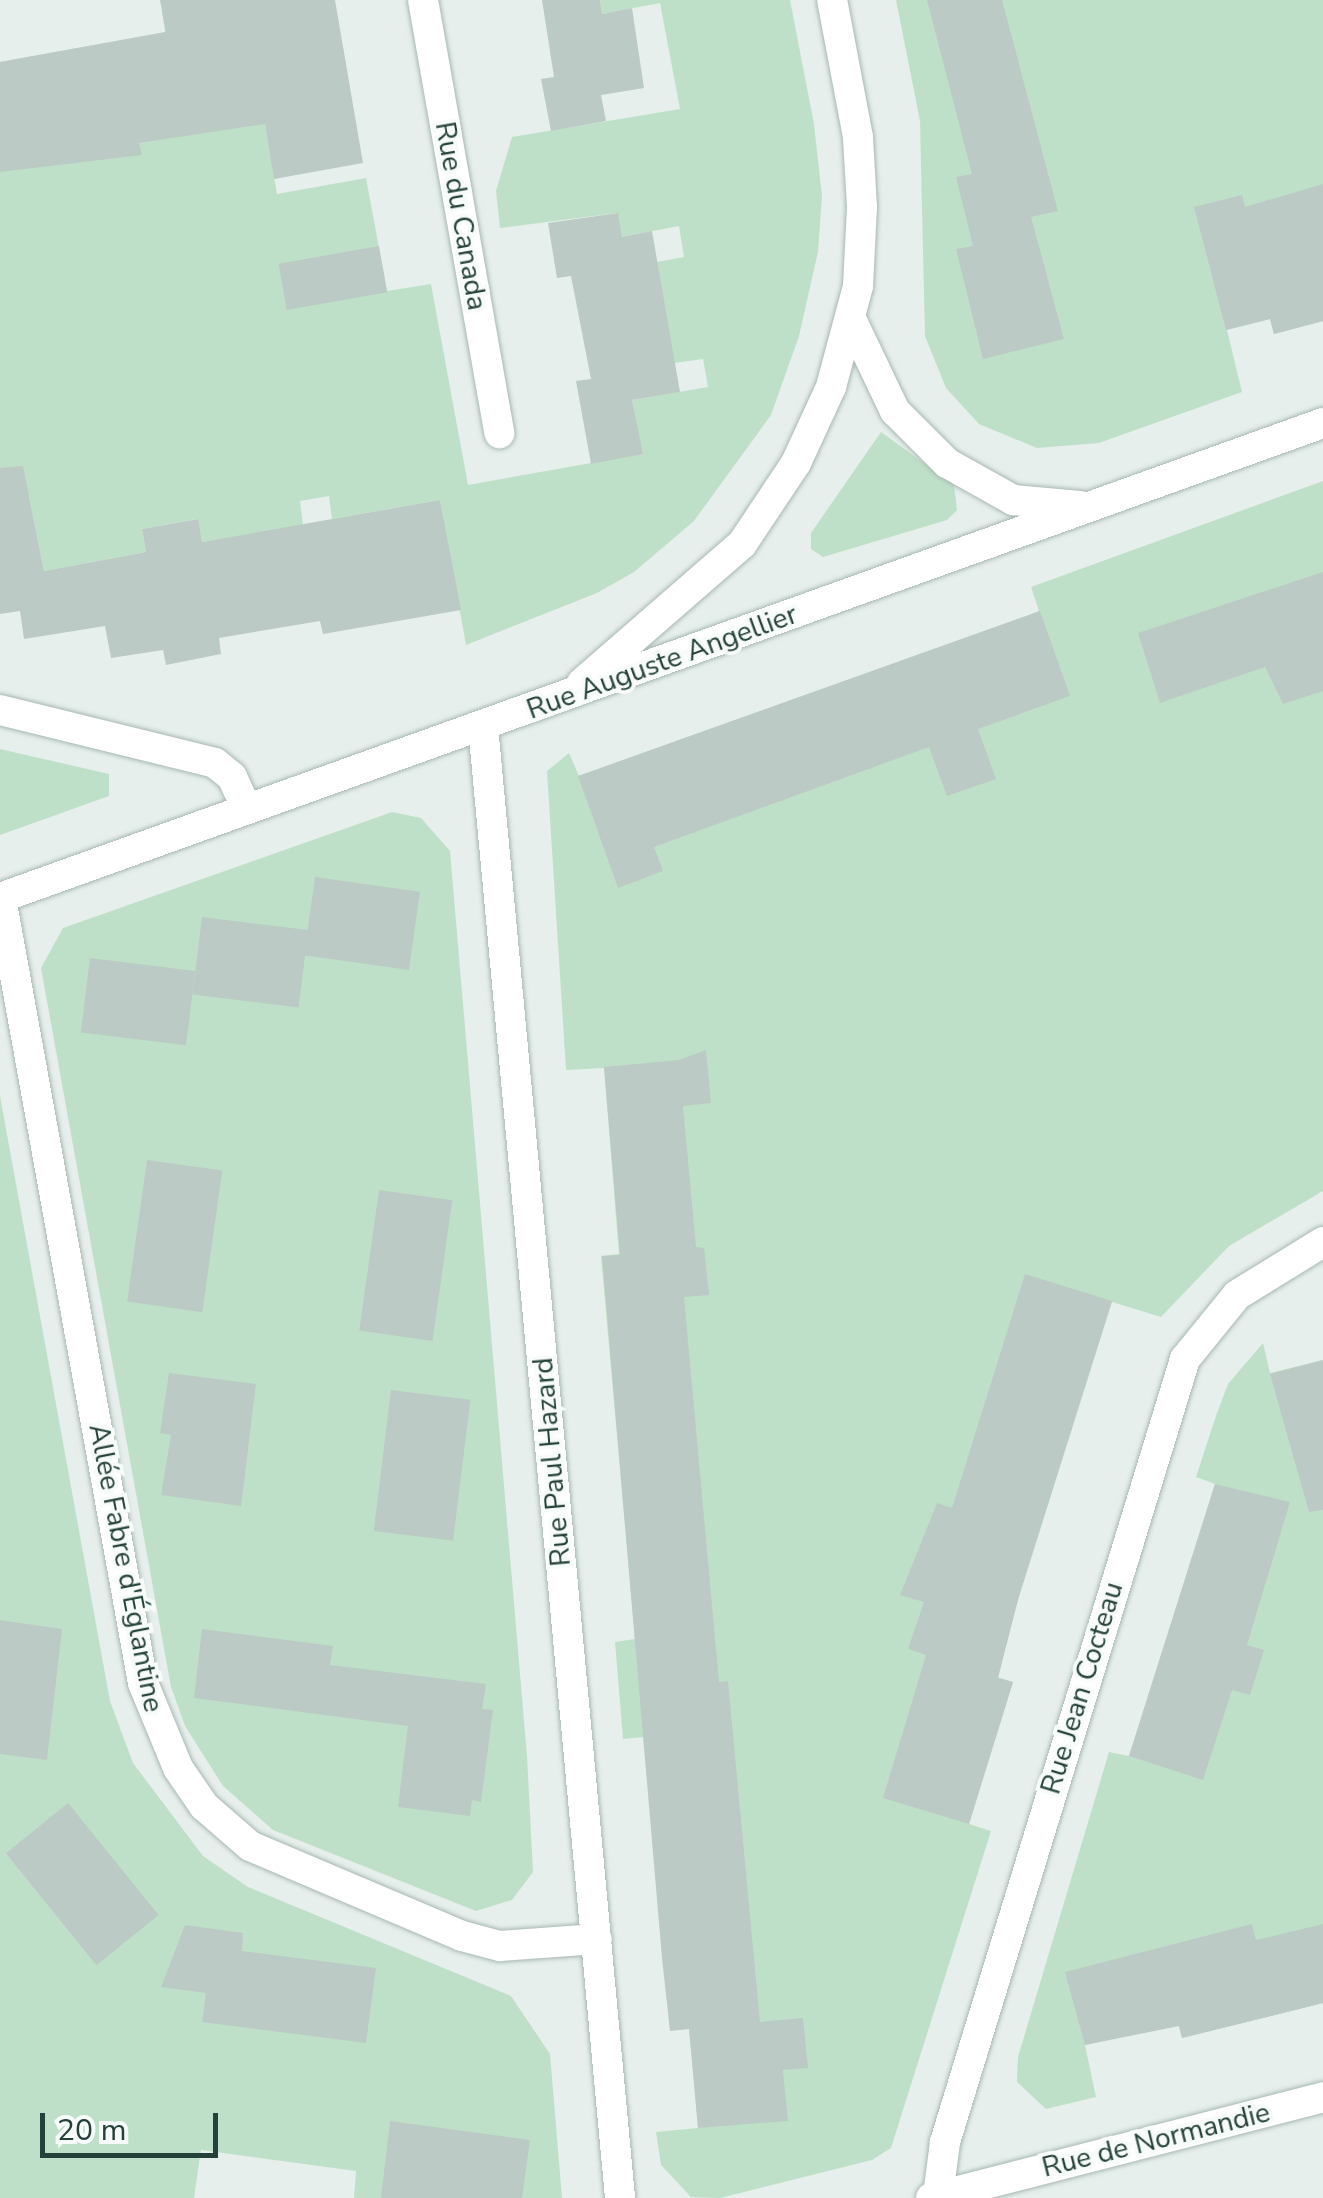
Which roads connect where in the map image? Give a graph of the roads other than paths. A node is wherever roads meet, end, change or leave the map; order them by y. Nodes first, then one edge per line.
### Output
1 (423, 0) edge
2 (832, 0) edge
3 (852, 321) junction
4 (1323, 423) edge
5 (498, 432) dead end
6 (1100, 505) junction
7 (565, 697) junction
8 (0, 710) edge
9 (482, 726) junction
10 (248, 809) junction
11 (0, 898) edge
12 (1323, 1242) edge
13 (596, 1939) junction
14 (1323, 2097) edge
15 (934, 2197) edge
16 (620, 2198) edge

1 - 5 street, Rue du Canada
2 - 3 street
3 - 6 street
3 - 7 street
4 - 6 street, Rue Auguste Angellier
6 - 7 street, Rue Auguste Angellier
7 - 9 street, Rue Auguste Angellier
8 - 10 street
9 - 10 street, Rue Auguste Angellier
9 - 13 street, Rue Paul Hazard
10 - 11 street, Rue Auguste Angellier
11 - 13 street, Allée Fabre d'Églantine
12 - 15 street, Rue Jean Cocteau
13 - 16 street, Rue Paul Hazard
14 - 15 street, Rue de Normandie

